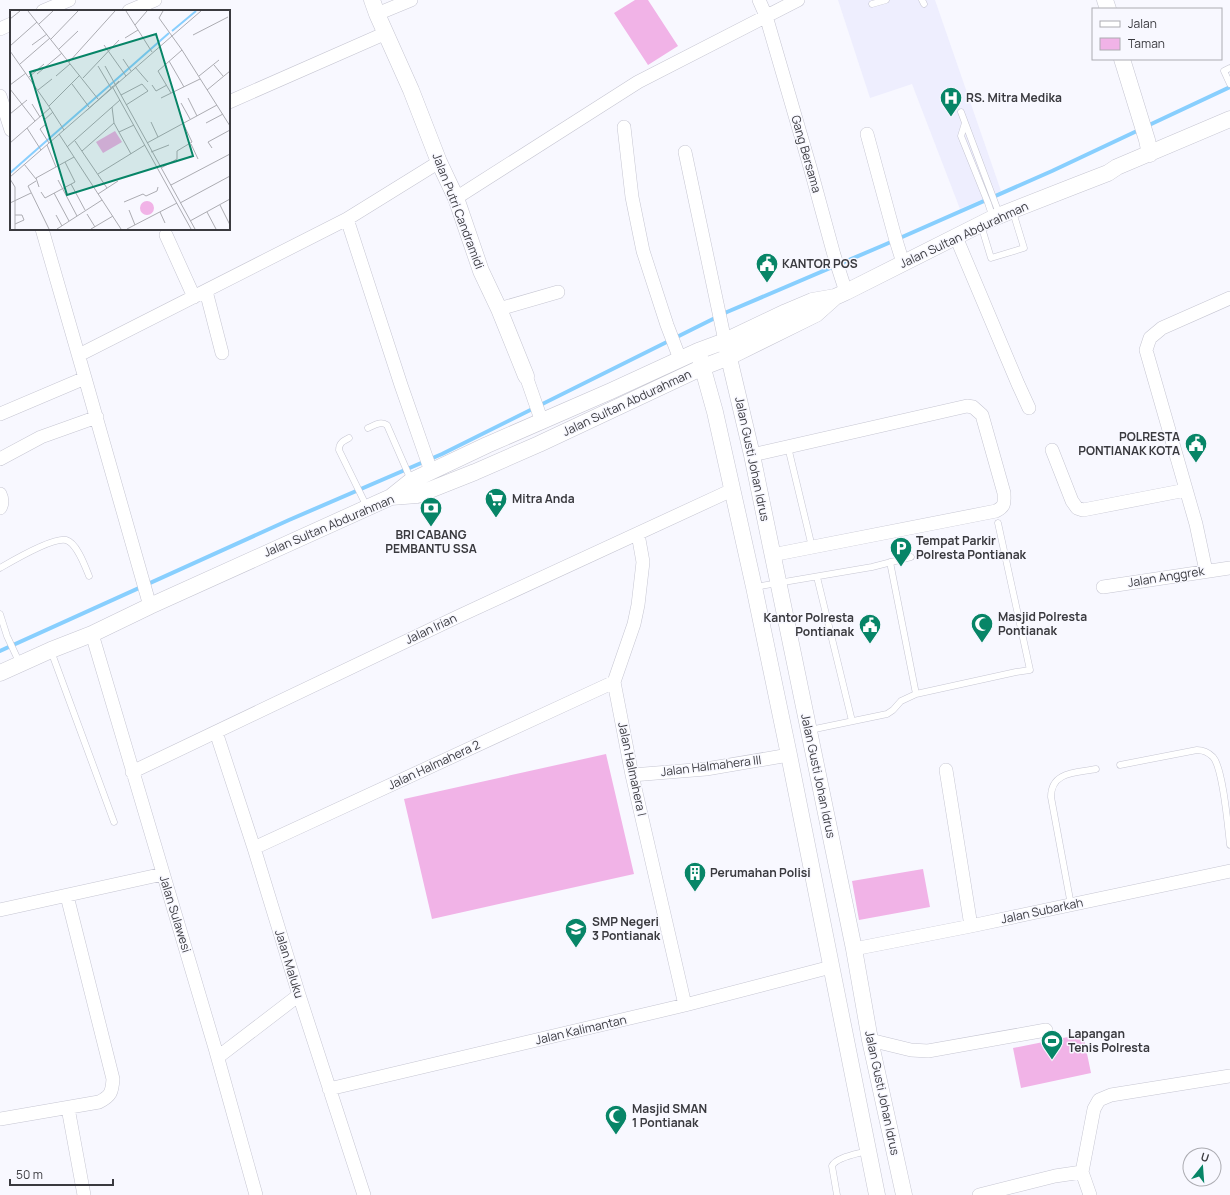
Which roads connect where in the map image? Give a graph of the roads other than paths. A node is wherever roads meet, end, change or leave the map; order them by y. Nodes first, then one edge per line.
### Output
1 (69, 0) edge
2 (155, 0) edge
3 (411, 0) edge
4 (759, 0) edge
5 (798, 0) edge
6 (886, 0) edge
7 (872, 4) dead end
8 (375, 7) edge
9 (45, 10) edge
10 (131, 10) edge
11 (766, 16) junction
12 (10, 24) edge
13 (0, 29) edge
14 (386, 33) junction
15 (1122, 60) edge
16 (1230, 68) edge
17 (1230, 84) edge
18 (0, 96) edge
19 (230, 102) edge
20 (961, 112) dead end
21 (1230, 119) edge
22 (965, 122) junction
23 (10, 127) edge
24 (624, 127) dead end
25 (1230, 128) edge
26 (868, 134) dead end
27 (1148, 147) junction
28 (685, 152) dead end
29 (439, 162) junction
30 (1114, 173) junction
31 (456, 198) junction
32 (347, 219) junction
33 (997, 219) junction
34 (42, 230) edge
35 (166, 235) dead end
36 (956, 237) junction
37 (903, 263) junction
38 (206, 291) junction
39 (558, 292) dead end
40 (841, 295) junction
41 (194, 297) junction
42 (1230, 298) edge
43 (499, 309) junction
44 (725, 340) junction
45 (698, 351) junction
46 (222, 353) dead end
47 (678, 354) junction
48 (79, 355) junction
49 (729, 357) junction
50 (703, 367) junction
51 (526, 376) joint
52 (85, 378) junction
53 (1029, 408) dead end
54 (0, 414) edge
55 (96, 417) junction
56 (542, 421) junction
57 (368, 428) dead end
58 (349, 438) dead end
59 (788, 447) junction
60 (1052, 450) dead end
61 (752, 456) junction
62 (0, 459) edge
63 (431, 470) junction
64 (409, 476) junction
65 (732, 490) junction
66 (1186, 490) junction
67 (0, 494) edge
68 (391, 497) junction
69 (364, 500) junction
70 (0, 508) edge
71 (998, 522) dead end
72 (638, 534) junction
73 (812, 547) junction
74 (772, 556) junction
75 (911, 557) dead end
76 (890, 562) junction
77 (0, 568) edge
78 (1230, 568) edge
79 (1206, 571) junction
80 (89, 576) dead end
81 (817, 577) junction
82 (777, 584) junction
83 (754, 587) junction
84 (1103, 587) dead end
85 (148, 599) junction
86 (0, 614) edge
87 (92, 634) junction
88 (51, 650) junction
89 (792, 652) junction
90 (769, 658) junction
91 (20, 663) junction
92 (0, 673) edge
93 (614, 682) junction
94 (916, 694) junction
95 (852, 722) junction
96 (809, 730) junction
97 (216, 732) junction
98 (789, 755) junction
99 (1120, 765) dead end
100 (1096, 769) dead end
101 (946, 770) dead end
102 (132, 772) junction
103 (632, 775) junction
104 (114, 822) dead end
105 (1230, 844) edge
106 (254, 848) junction
107 (1230, 871) edge
108 (163, 874) junction
109 (67, 896) junction
110 (1072, 905) junction
111 (0, 910) edge
112 (971, 926) junction
113 (854, 949) junction
114 (831, 967) junction
115 (299, 995) junction
116 (685, 1005) junction
117 (1046, 1030) dead end
118 (870, 1040) junction
119 (218, 1057) junction
120 (1230, 1076) edge
121 (329, 1089) junction
122 (68, 1108) junction
123 (0, 1120) edge
124 (867, 1151) junction
125 (1082, 1172) junction
126 (84, 1195) edge
127 (256, 1195) edge
128 (364, 1195) edge
129 (837, 1195) edge
130 (876, 1195) edge
131 (904, 1195) edge
132 (979, 1195) edge
133 (1090, 1195) edge

1 - 9 street
2 - 10 street
3 - 8 street
4 - 11 street, Gang Bersama
5 - 11 street
6 - 7 lane
8 - 14 street, Jalan Putri Candramidi
11 - 31 street
11 - 40 street, Gang Bersama
12 - 13 street
14 - 19 street
14 - 29 street, Jalan Putri Candramidi
15 - 27 street
16 - 17 lane
18 - 23 street
20 - 22 lane
21 - 27 street, Jalan Sultan Abdurahman
22 - 33 lane
22 - 33 lane
24 - 47 street
25 - 30 street, Jalan Sultan Abdurahman
26 - 37 street
27 - 30 street, Jalan Sultan Abdurahman
28 - 44 street
29 - 31 street, Jalan Putri Candramidi
29 - 32 street
30 - 33 street, Jalan Sultan Abdurahman
31 - 43 street, Jalan Putri Candramidi
32 - 38 street
32 - 63 street
33 - 33 lane
33 - 36 street, Jalan Sultan Abdurahman
34 - 48 street
35 - 41 street
36 - 37 street, Jalan Sultan Abdurahman
36 - 53 street
37 - 40 street, Jalan Sultan Abdurahman
38 - 41 street
38 - 46 street
39 - 43 street
40 - 44 street
40 - 49 street, Jalan Sultan Abdurahman
41 - 48 street
42 - 66 street
43 - 51 street, Jalan Putri Candramidi
44 - 45 street
44 - 49 street, Jalan Gusti Johan Idrus
45 - 47 street
45 - 50 street, Jalan Gusti Johan Idrus
47 - 56 street
48 - 52 street
49 - 50 street, Jalan Sultan Abdurahman
49 - 61 street, Jalan Gusti Johan Idrus
50 - 65 street, Jalan Gusti Johan Idrus
50 - 68 street, Jalan Sultan Abdurahman
51 - 56 street, Jalan Putri Candramidi
52 - 54 street
52 - 55 street
55 - 62 street
55 - 85 street
56 - 63 street
57 - 64 lane
58 - 69 lane
59 - 61 street
59 - 73 lane
59 - 73 street
60 - 66 street
61 - 74 street, Jalan Gusti Johan Idrus
63 - 64 street
64 - 68 street
65 - 72 street, Jalan Irian
65 - 83 street, Jalan Gusti Johan Idrus
66 - 79 street
67 - 70 street
68 - 69 street, Jalan Sultan Abdurahman
69 - 85 street, Jalan Sultan Abdurahman
71 - 94 lane
72 - 93 street, Jalan Halmahera I
72 - 97 street, Jalan Irian
73 - 74 street
74 - 82 street, Jalan Gusti Johan Idrus
75 - 76 lane
76 - 81 lane
76 - 94 lane
77 - 80 lane
78 - 79 street, Jalan Anggrek
79 - 84 street, Jalan Anggrek
81 - 82 lane
81 - 95 lane
82 - 83 lane
82 - 89 street, Jalan Gusti Johan Idrus
83 - 90 street, Jalan Gusti Johan Idrus
85 - 87 street, Jalan Sultan Abdurahman
86 - 91 lane
87 - 88 street, Jalan Sultan Abdurahman
87 - 102 street, Jalan Sulawesi
88 - 91 street, Jalan Sultan Abdurahman
88 - 104 lane
89 - 90 street
89 - 96 street, Jalan Gusti Johan Idrus
90 - 98 street, Jalan Gusti Johan Idrus
91 - 92 street, Jalan Sultan Abdurahman
93 - 103 street, Jalan Halmahera I
93 - 106 street, Jalan Halmahera 2
94 - 95 lane
95 - 96 lane
96 - 113 street, Jalan Gusti Johan Idrus
97 - 102 street, Jalan Irian
97 - 106 street, Jalan Maluku
98 - 103 street, Jalan Halmahera III
98 - 114 street, Jalan Gusti Johan Idrus
99 - 105 lane
100 - 110 lane
101 - 112 street
102 - 108 street, Jalan Sulawesi
103 - 116 street, Jalan Halmahera I
106 - 115 street, Jalan Maluku
107 - 110 street, Jalan Subarkah
108 - 109 street
108 - 119 street, Jalan Sulawesi
109 - 111 street
109 - 122 street
110 - 112 street, Jalan Subarkah
112 - 113 street, Jalan Subarkah
113 - 118 street, Jalan Gusti Johan Idrus
114 - 116 street, Jalan Kalimantan
114 - 124 street, Jalan Gusti Johan Idrus
115 - 119 street
115 - 121 street, Jalan Maluku
116 - 121 street, Jalan Kalimantan
117 - 118 street
118 - 131 street, Jalan Gusti Johan Idrus
119 - 127 street, Jalan Sulawesi
120 - 125 street
121 - 128 street, Jalan Maluku
122 - 123 street
122 - 126 street
124 - 129 lane
124 - 130 street, Jalan Gusti Johan Idrus
125 - 132 street
125 - 133 street

